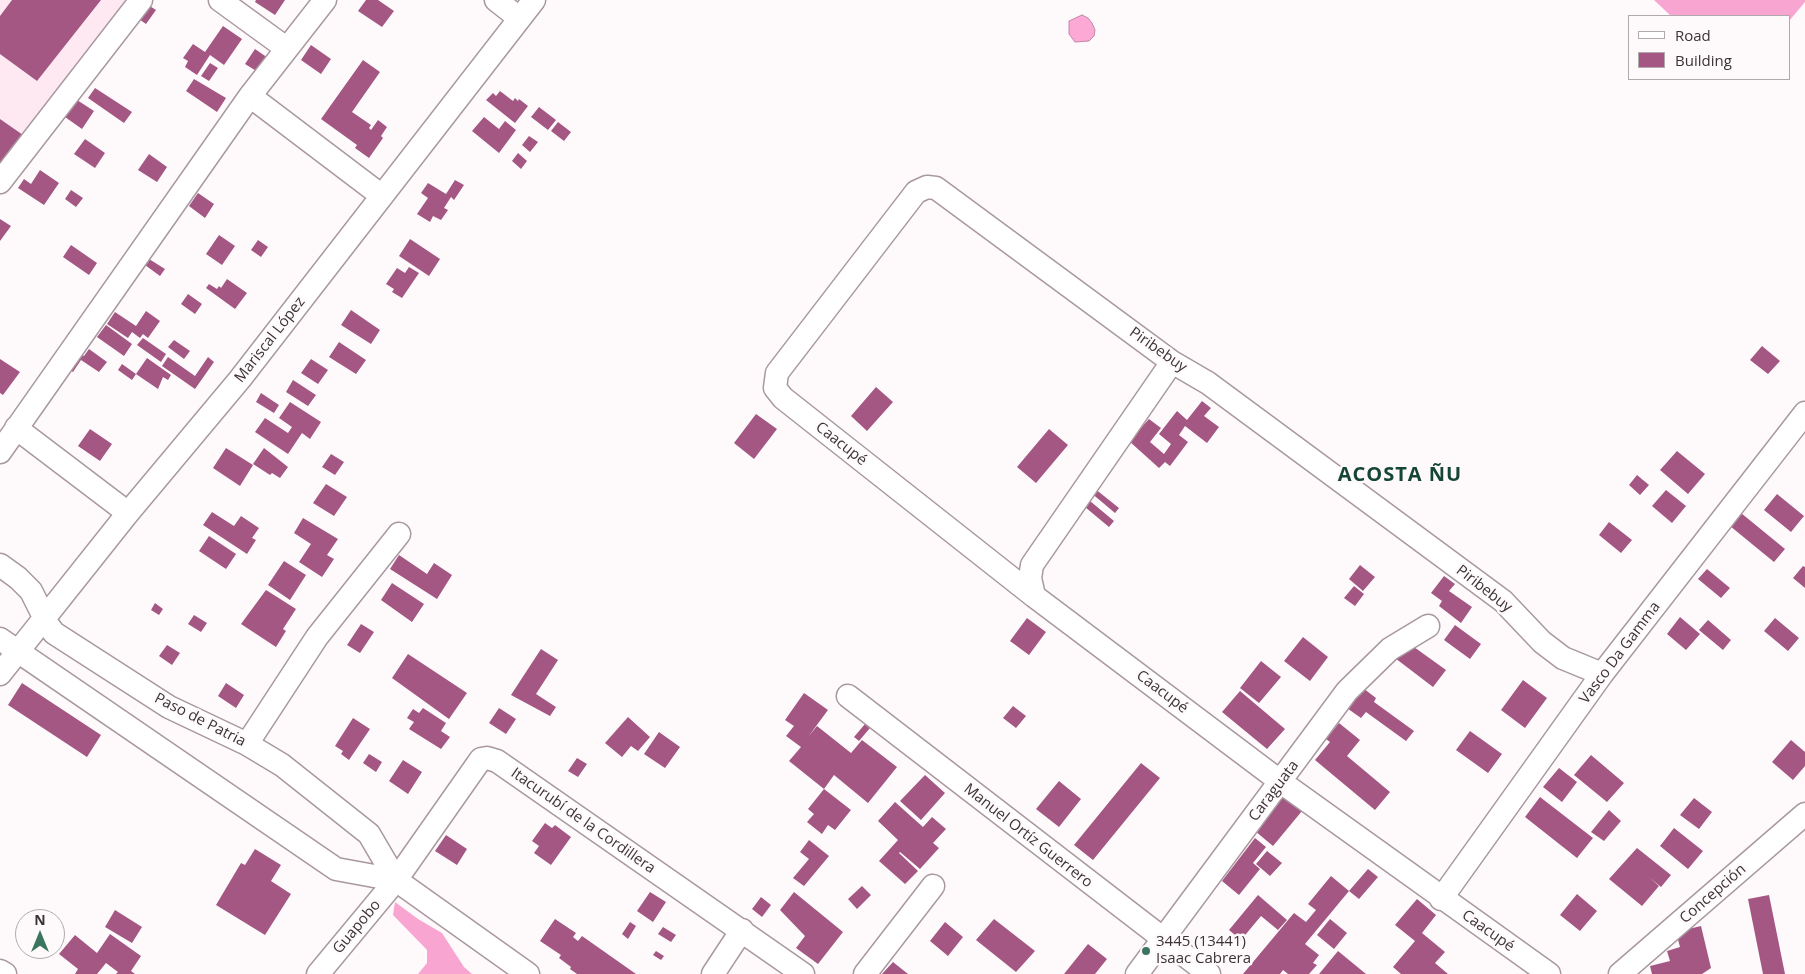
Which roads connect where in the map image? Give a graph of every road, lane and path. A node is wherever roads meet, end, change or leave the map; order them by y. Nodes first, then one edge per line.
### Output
1 (141, 0) edge
2 (220, 0) edge
3 (325, 0) edge
4 (496, 0) edge
5 (534, 0) edge
6 (520, 18) junction
7 (286, 48) junction
8 (250, 96) junction
9 (0, 182) edge
10 (382, 196) junction
11 (1172, 362) junction
12 (783, 398) joint
13 (1805, 413) edge
14 (16, 428) junction
15 (0, 452) edge
16 (128, 513) junction
17 (399, 534) dead end
18 (0, 565) edge
19 (1034, 596) junction
20 (44, 618) junction
21 (1428, 626) dead end
22 (9, 645) edge
23 (0, 674) edge
24 (1602, 674) junction
25 (848, 696) dead end
26 (247, 744) junction
27 (1281, 782) junction
28 (1801, 824) edge
29 (396, 880) junction
30 (934, 886) dead end
31 (1441, 899) junction
32 (742, 930) junction
33 (1162, 940) junction
34 (0, 971) edge
35 (1625, 972) edge
36 (4, 974) edge
37 (318, 974) edge
38 (528, 974) edge
39 (713, 974) edge
40 (804, 974) edge
41 (865, 974) edge
42 (1137, 974) edge
43 (1209, 974) edge
44 (1549, 974) edge

1 - 9 street
2 - 7 street
3 - 7 street
4 - 6 street
5 - 6 street, Mariscal López
6 - 10 street, Mariscal López
7 - 8 street
8 - 10 street
8 - 14 street
10 - 16 street, Mariscal López
11 - 12 street, Piribebuy
11 - 19 street
11 - 24 street, Piribebuy
12 - 19 street, Caacupé
13 - 24 street, Vasco Da Gamma
14 - 15 street
14 - 16 street
16 - 20 street, Mariscal López
17 - 26 street
18 - 20 street, Paso de Patria
19 - 27 street, Caacupé
20 - 22 street, Mariscal López
20 - 26 street, Paso de Patria
21 - 27 street, Caraguata
22 - 23 street, Mariscal López
22 - 29 street, Paso de Patria
24 - 31 street, Vasco Da Gamma
25 - 33 street, Manuel Ortíz Guerrero
26 - 29 street, Paso de Patria
27 - 31 street, Caacupé
27 - 33 street, Caraguata
28 - 35 street, Concepción
29 - 32 street, Itacurubí de la Cordillera
29 - 37 street, Guapobo
29 - 38 street, Paso de Patria
30 - 41 street
31 - 44 street, Caacupé
32 - 39 street
32 - 40 street, Itacurubí de la Cordillera
33 - 42 street, Caraguata
33 - 43 street, Manuel Ortíz Guerrero
34 - 36 street

